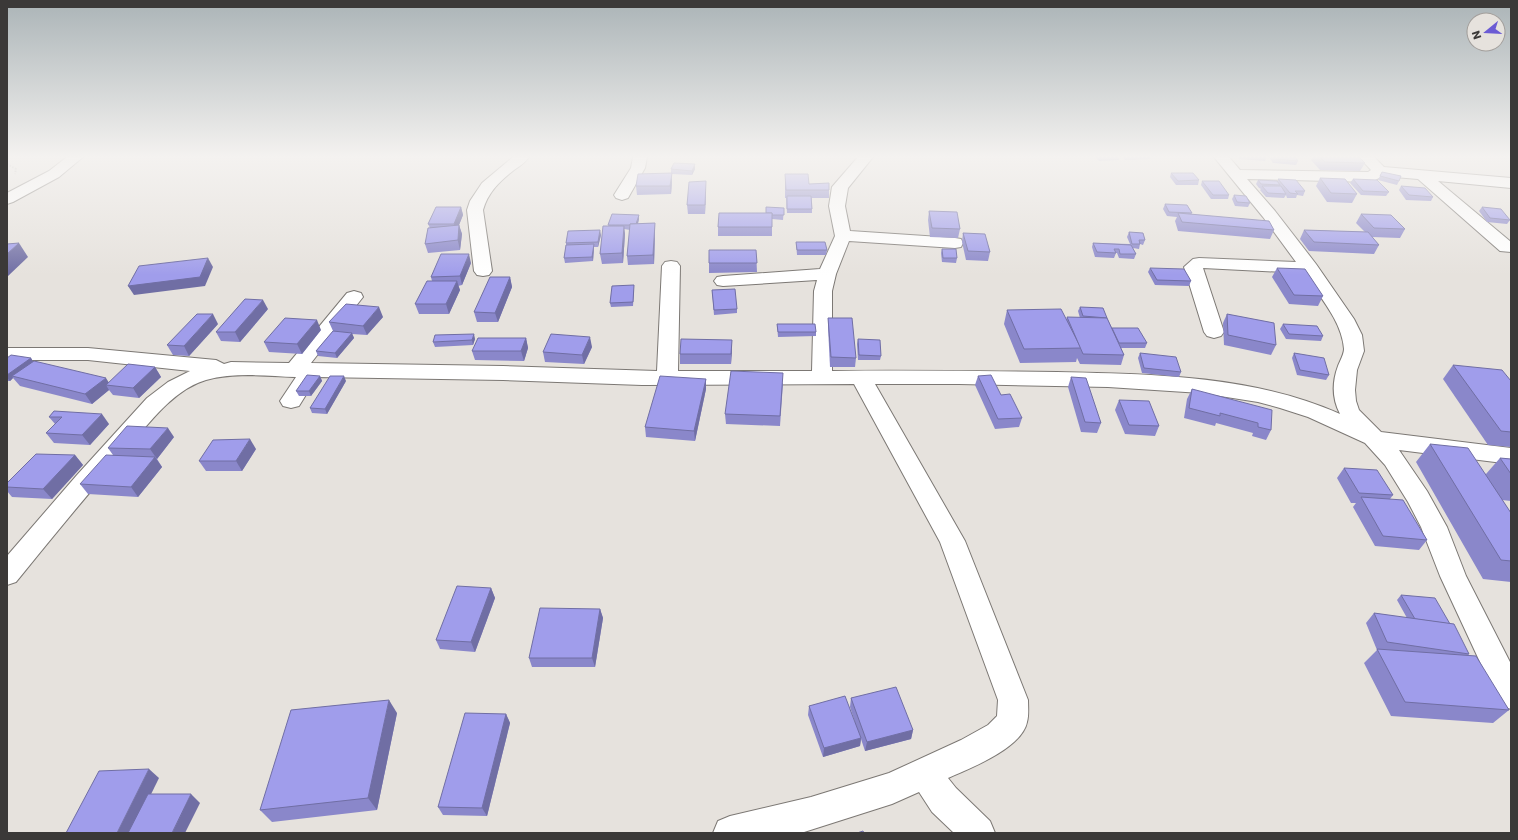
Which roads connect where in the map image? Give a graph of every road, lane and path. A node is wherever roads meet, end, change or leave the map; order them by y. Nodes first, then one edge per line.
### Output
1 (481, 196) edge
2 (839, 196) edge
3 (1253, 196) edge
4 (1447, 196) edge
5 (843, 236) junction
6 (956, 243) dead end
7 (1511, 247) edge
8 (671, 266) dead end
9 (1310, 268) junction
10 (484, 271) dead end
11 (827, 274) junction
12 (722, 280) dead end
13 (354, 297) dead end
14 (1214, 332) dead end
15 (7, 354) edge
16 (231, 369) junction
17 (303, 370) junction
18 (667, 378) junction
19 (822, 378) junction
20 (861, 378) junction
21 (291, 401) dead end
22 (1378, 440) junction
23 (1511, 456) edge
24 (7, 574) edge
25 (1511, 695) edge
26 (924, 773) junction
27 (730, 833) edge
28 (978, 833) edge

1 - 10 street
2 - 5 street
3 - 9 street
4 - 7 street
5 - 6 street
5 - 11 street
8 - 18 street
9 - 14 street
9 - 22 street
11 - 12 street
11 - 19 street
13 - 17 street
15 - 16 street
16 - 17 street
16 - 24 street
17 - 18 street
17 - 21 street
18 - 19 street
19 - 20 street
20 - 22 street
20 - 26 street
22 - 23 street
22 - 25 street
26 - 27 street
26 - 28 street

